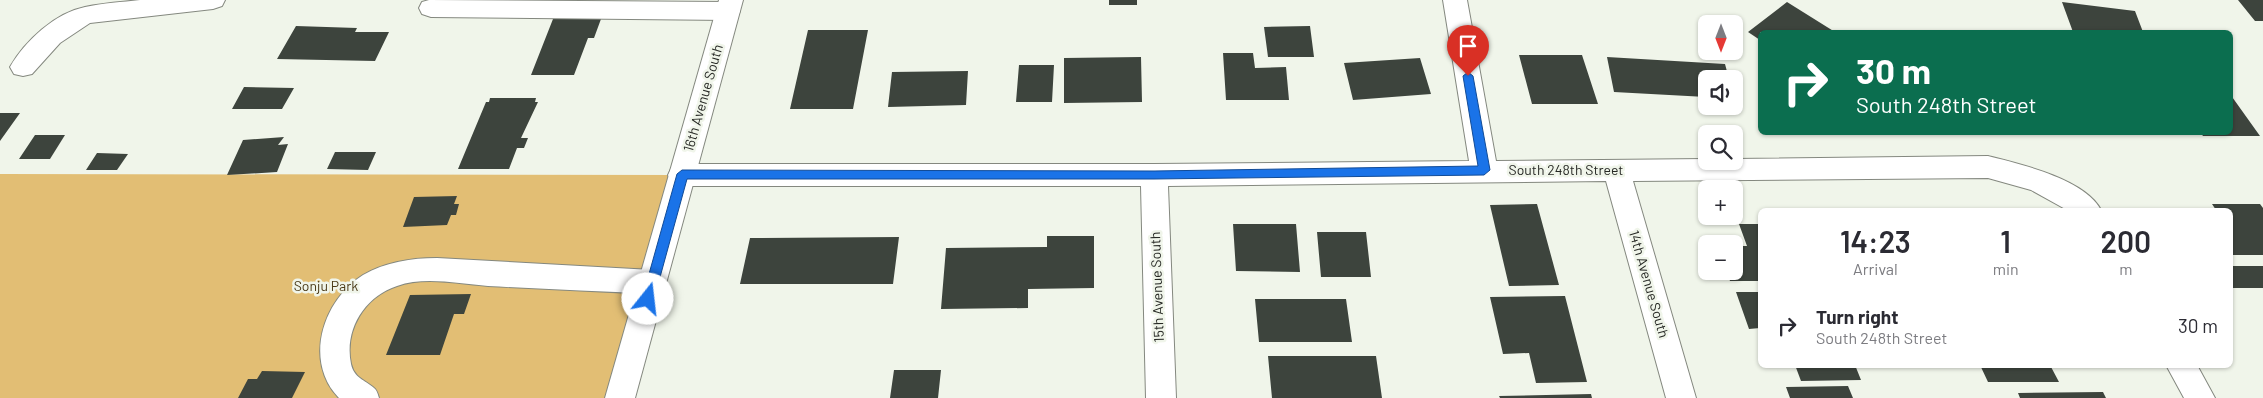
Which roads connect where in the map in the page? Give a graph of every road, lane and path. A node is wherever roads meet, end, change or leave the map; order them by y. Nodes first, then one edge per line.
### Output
1 (213, 0) edge
2 (1455, 0) edge
3 (729, 6) edge
4 (431, 8) dead end
5 (24, 67) dead end
6 (1484, 170) junction
7 (1616, 170) junction
8 (682, 174) junction
9 (1154, 175) junction
10 (2084, 208) edge
11 (652, 282) junction
12 (2183, 368) edge
13 (364, 398) edge
14 (620, 398) edge
15 (1161, 398) edge
16 (1681, 398) edge
17 (2200, 398) edge

1 - 5 street
2 - 6 street
3 - 4 street
3 - 8 street, 16th Avenue South
6 - 7 street, South 248th Street
6 - 9 street, South 248th Street
7 - 10 street, South 248th Street
7 - 16 street, 14th Avenue South
8 - 9 street, South 248th Street
8 - 11 street, 16th Avenue South
9 - 15 street, 15th Avenue South
11 - 13 street
11 - 14 street, 16th Avenue South
12 - 17 street

